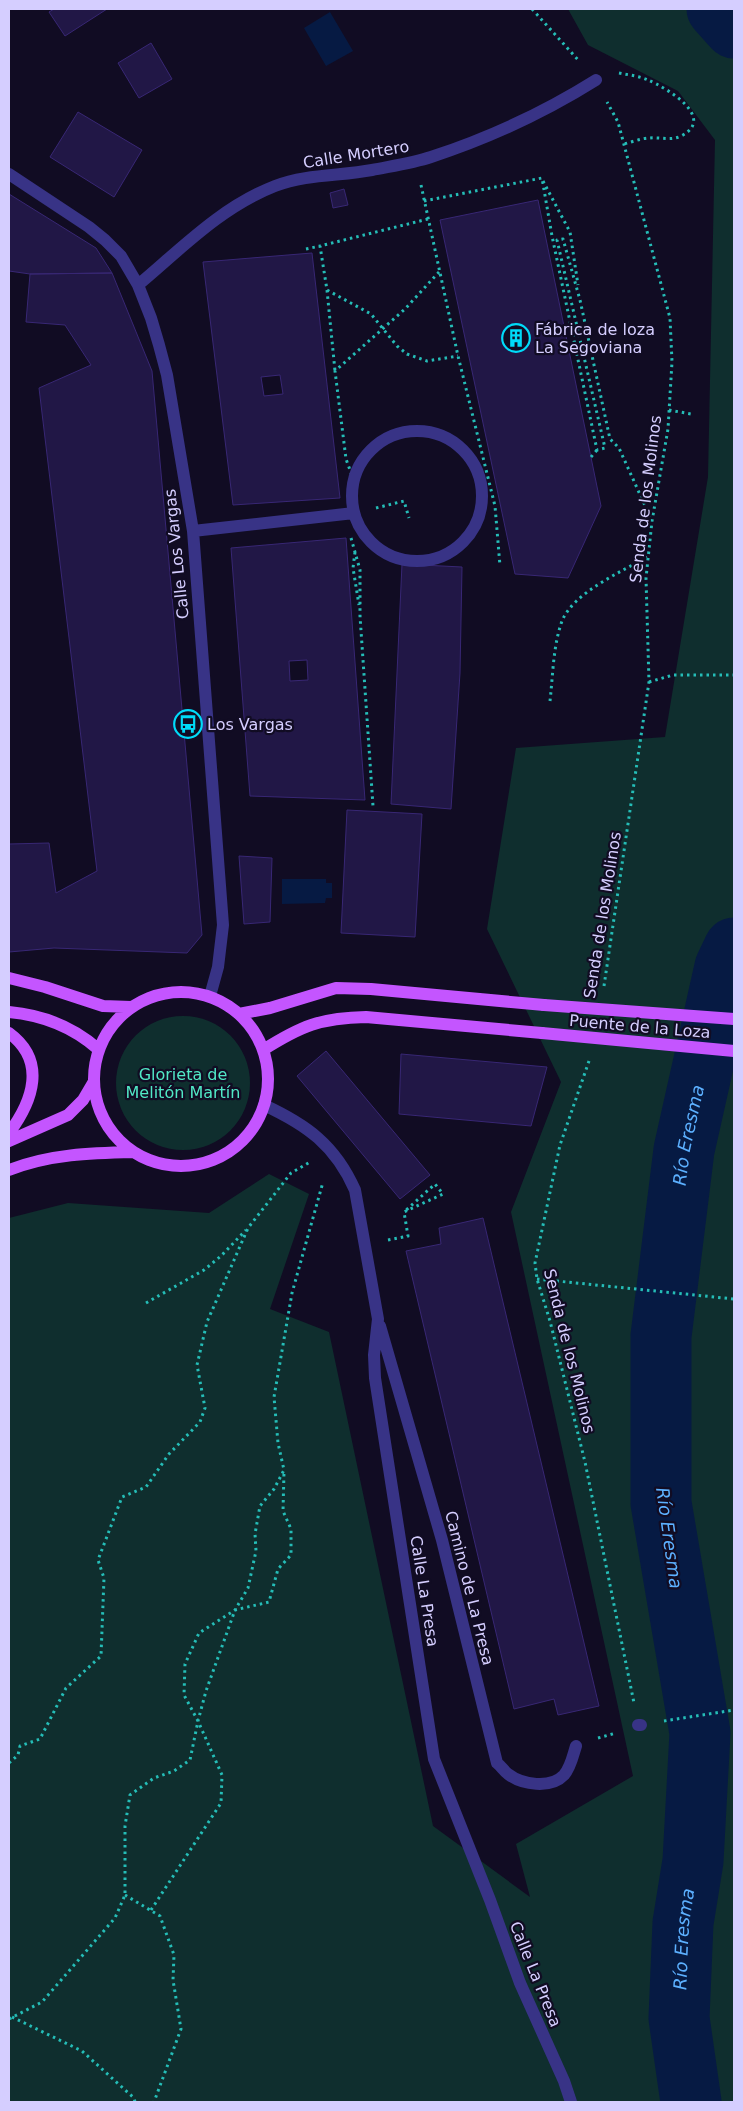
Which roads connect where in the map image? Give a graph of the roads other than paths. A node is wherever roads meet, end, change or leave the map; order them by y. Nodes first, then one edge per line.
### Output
1 (592, 76) road end
2 (9, 174) edge
3 (138, 285) junction
4 (348, 514) junction
5 (193, 531) junction
6 (9, 978) edge
7 (210, 996) junction
8 (131, 1006) junction
9 (9, 1012) edge
10 (239, 1014) junction
11 (734, 1019) edge
12 (9, 1033) edge
13 (98, 1049) junction
14 (263, 1050) junction
15 (734, 1051) edge
16 (93, 1083) junction
17 (264, 1106) junction
18 (9, 1133) edge
19 (9, 1140) edge
20 (134, 1152) junction
21 (9, 1170) edge
22 (378, 1318) junction
23 (576, 1746) road end
24 (571, 2102) edge

1 - 3 street, Calle Mortero
2 - 3 street, Calle Los Vargas
3 - 5 street, Calle Los Vargas
4 - 4 street
4 - 5 street
5 - 7 street, Calle Los Vargas
6 - 8 main road
7 - 8 main road
7 - 10 main road
8 - 13 main road
9 - 13 main road
10 - 11 main road, Puente de la Loza, bridge
10 - 14 main road
12 - 18 main road
13 - 16 main road
14 - 15 main road, Puente de la Loza, bridge
14 - 17 main road
16 - 19 main road
16 - 20 main road
17 - 20 main road
17 - 22 street, Calle La Presa
20 - 21 main road
22 - 23 street, Camino de La Presa
22 - 24 street, Calle La Presa

